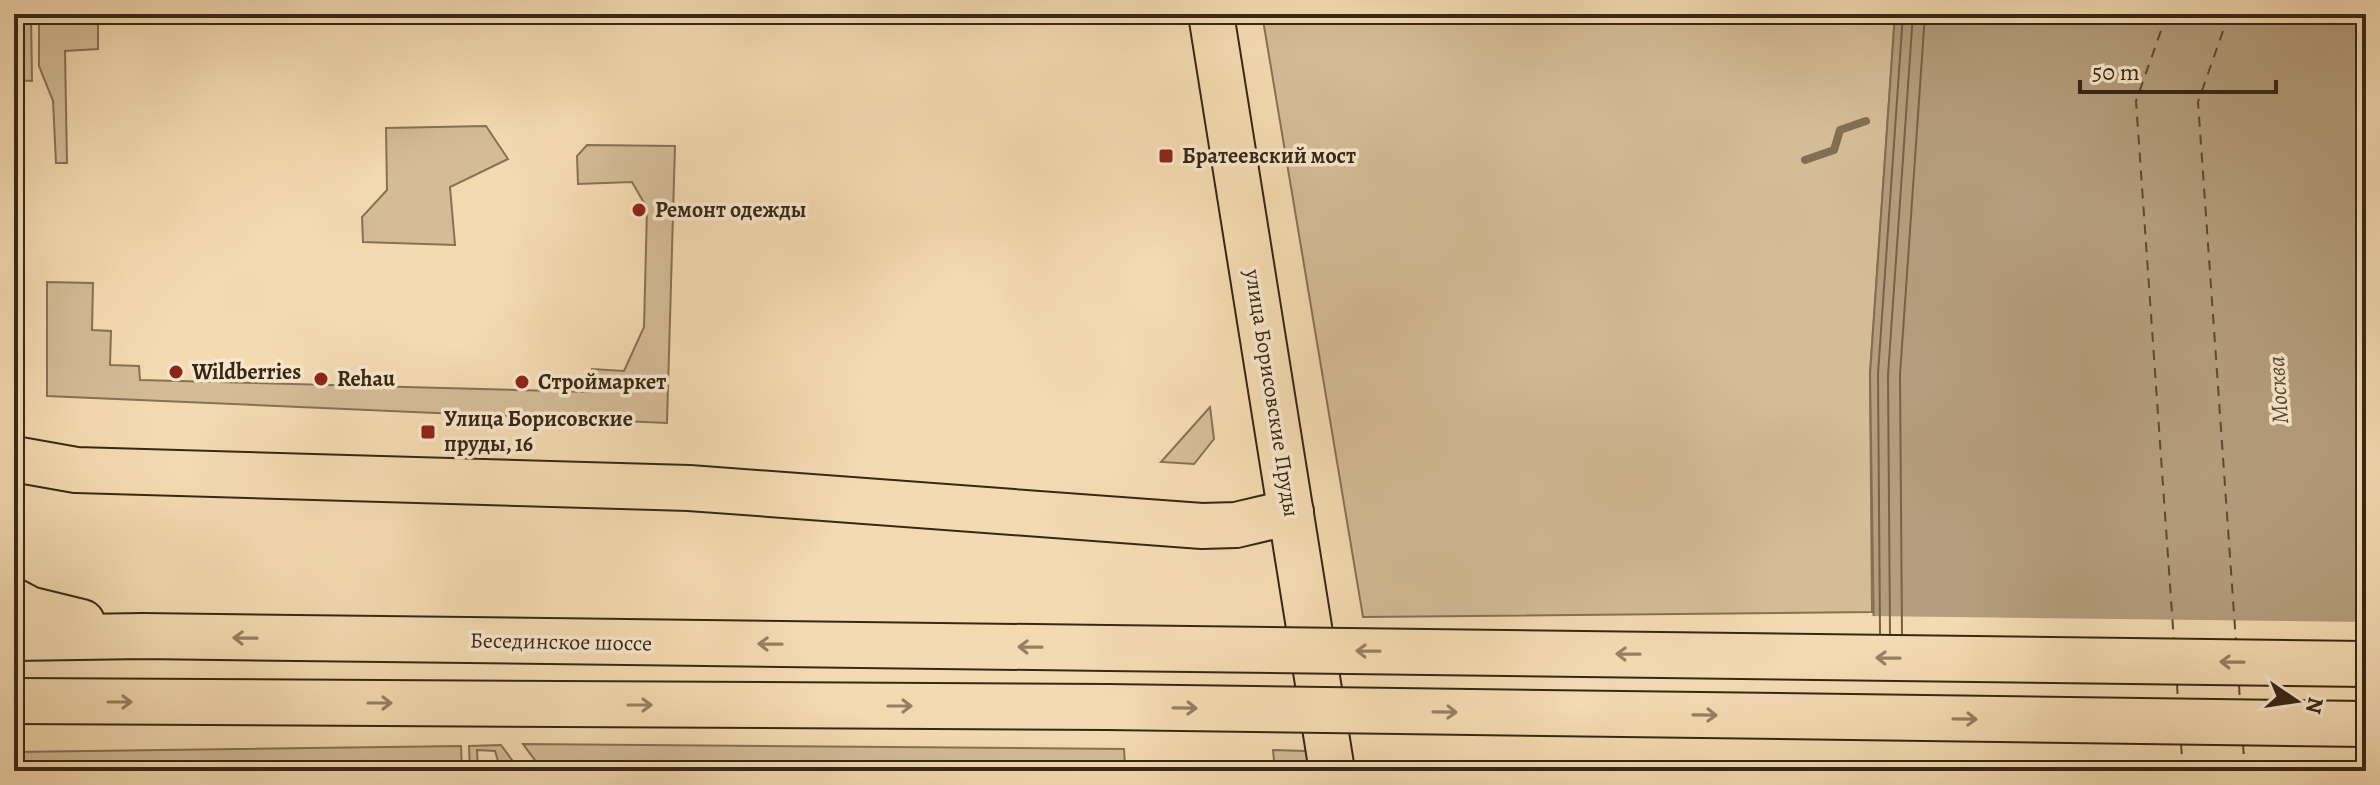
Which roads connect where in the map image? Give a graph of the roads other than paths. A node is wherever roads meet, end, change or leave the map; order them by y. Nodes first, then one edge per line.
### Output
1 (1211, 14) edge
2 (14, 459) edge
3 (76, 470) junction
4 (14, 488) edge
5 (1291, 512) junction
6 (14, 601) edge
7 (143, 636) junction
8 (14, 638) edge
9 (2366, 664) edge
10 (14, 701) edge
11 (2366, 724) edge
12 (1332, 771) edge

1 - 5 main road, улица Борисовские Пруды
2 - 3 main road
3 - 4 main road
3 - 5 main road
5 - 12 main road, улица Борисовские Пруды
6 - 7 main road
7 - 8 main road, Бесединское шоссе
9 -> 7 main road, Бесединское шоссе, bridge
10 -> 11 main road, bridge

